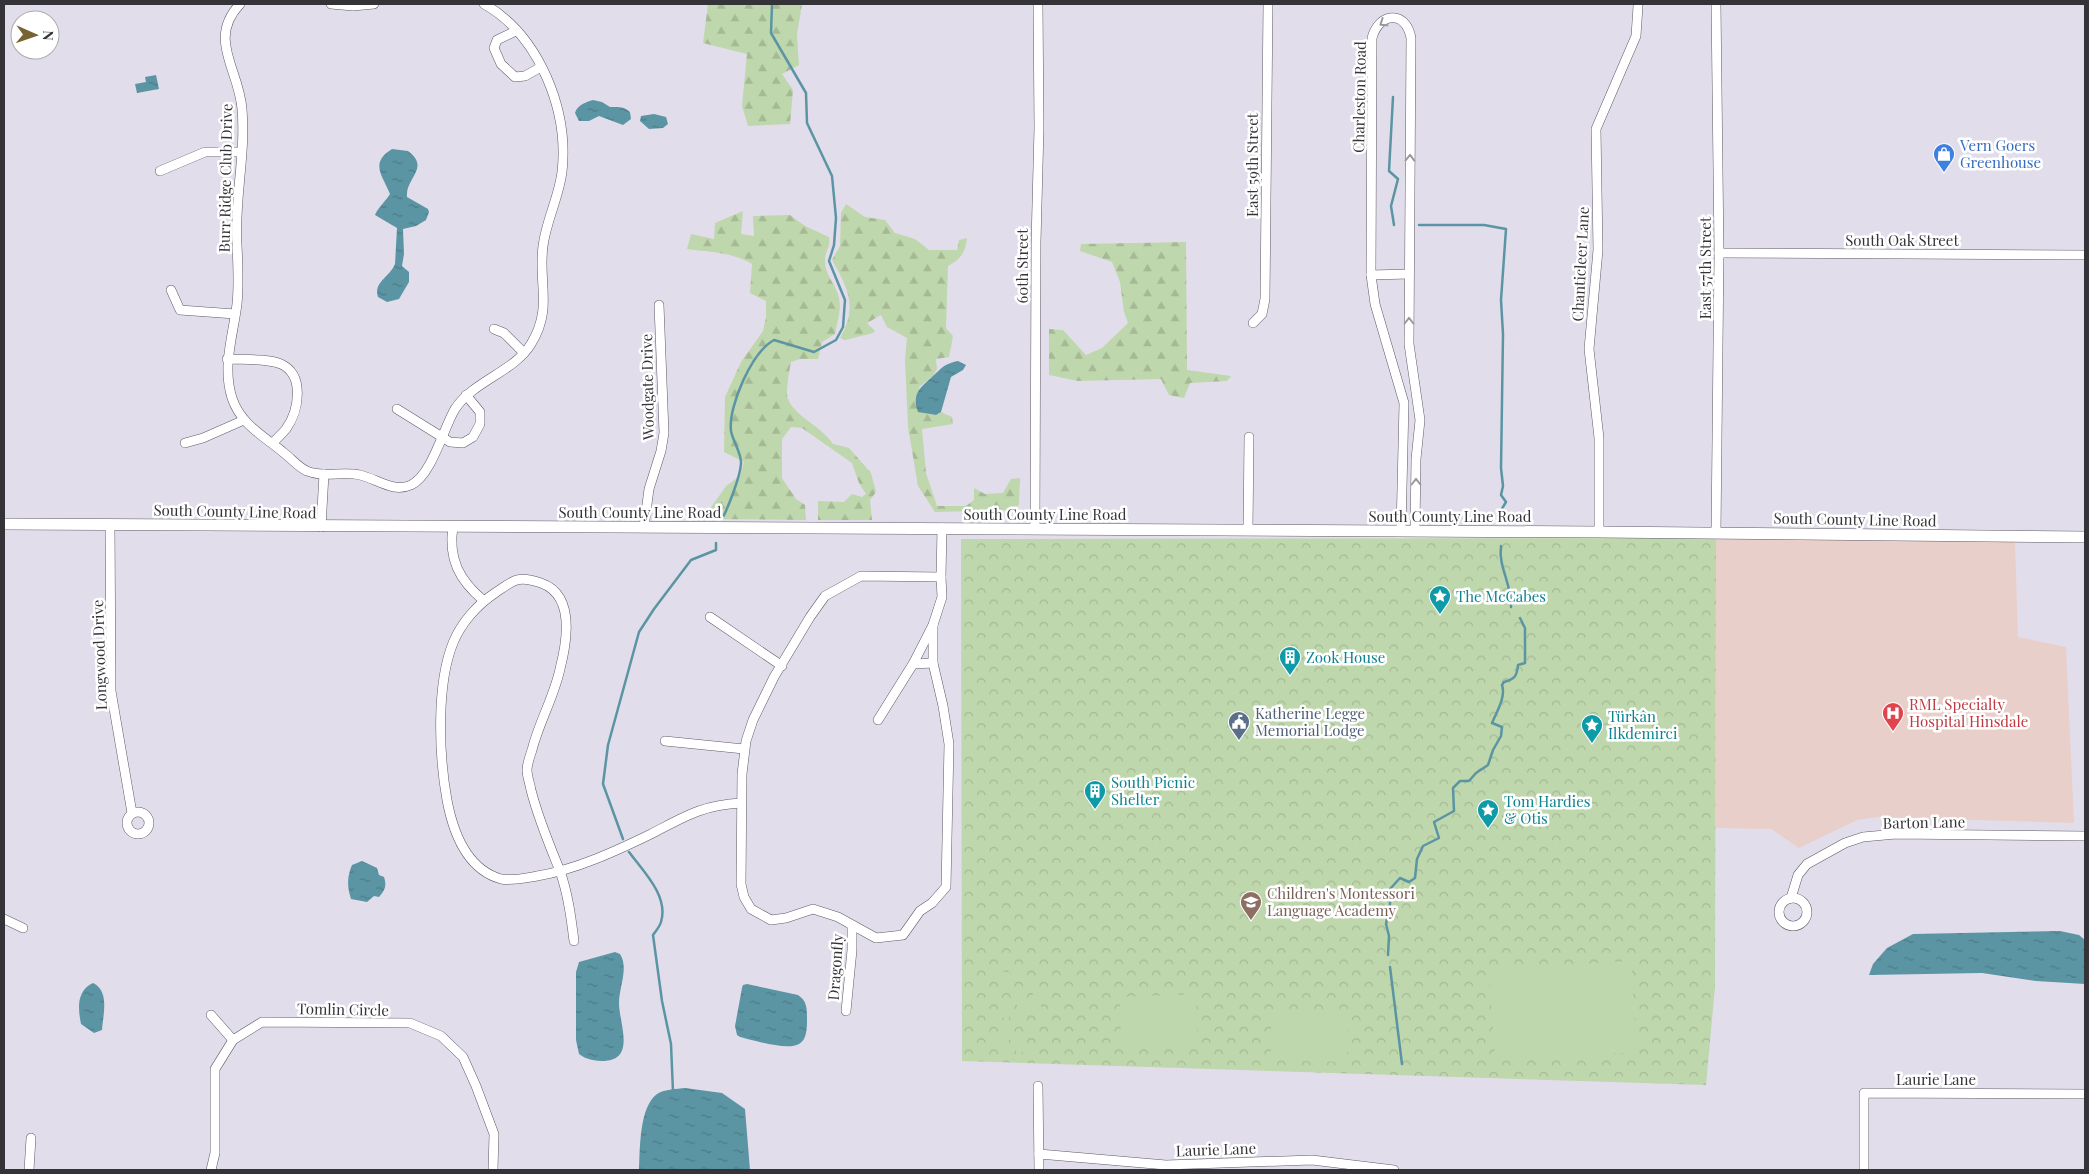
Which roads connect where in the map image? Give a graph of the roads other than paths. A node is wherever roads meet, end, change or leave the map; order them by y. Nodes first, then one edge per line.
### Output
1 (240, 4) edge
2 (331, 4) edge
3 (374, 4) edge
4 (484, 4) edge
5 (1038, 4) edge
6 (1268, 4) edge
7 (1716, 4) edge
8 (1638, 6) dead end
9 (516, 31) junction
10 (541, 66) junction
11 (241, 152) junction
12 (160, 171) dead end
13 (1719, 253) junction
14 (2085, 255) edge
15 (1409, 274) junction
16 (1371, 275) junction
17 (171, 290) dead end
18 (659, 305) dead end
19 (235, 314) junction
20 (1253, 323) dead end
21 (494, 329) dead end
22 (524, 353) junction
23 (227, 358) junction
24 (466, 395) junction
25 (397, 409) dead end
26 (244, 420) junction
27 (442, 436) junction
28 (1249, 437) dead end
29 (185, 443) dead end
30 (273, 443) junction
31 (324, 474) junction
32 (4, 524) edge
33 (110, 524) junction
34 (453, 526) junction
35 (321, 527) junction
36 (644, 527) junction
37 (942, 528) junction
38 (1035, 529) junction
39 (1248, 530) junction
40 (1400, 531) junction
41 (1416, 531) junction
42 (1599, 532) junction
43 (1716, 533) junction
44 (2085, 537) edge
45 (941, 577) junction
46 (484, 601) junction
47 (710, 617) dead end
48 (933, 624) junction
49 (933, 663) junction
50 (913, 664) junction
51 (782, 666) junction
52 (878, 720) dead end
53 (664, 741) dead end
54 (744, 749) junction
55 (741, 803) junction
56 (132, 813) dead end
57 (2085, 836) edge
58 (560, 871) junction
59 (1791, 898) dead end
60 (4, 919) edge
61 (852, 926) junction
62 (23, 928) dead end
63 (574, 941) dead end
64 (846, 1010) dead end
65 (210, 1015) dead end
66 (233, 1040) junction
67 (1038, 1086) dead end
68 (2085, 1094) edge
69 (31, 1138) dead end
70 (1039, 1154) junction
71 (1256, 1166) edge
72 (29, 1170) edge
73 (210, 1170) edge
74 (493, 1170) edge
75 (1039, 1170) edge
76 (1394, 1170) edge
77 (1864, 1170) edge

1 - 11 street, Burr Ridge Club Drive
2 - 3 street
4 - 9 street, Burr Ridge Club Drive
5 - 38 street, 60th Street
6 - 20 street, East 59th Street
7 - 13 street, East 57th Street
8 - 42 street, Chanticleer Lane
9 - 10 street, Burr Ridge Club Drive
9 - 10 street
10 - 22 street, Burr Ridge Club Drive
11 - 12 street
11 - 19 street, Burr Ridge Club Drive
13 - 14 street, South Oak Street
13 - 43 street, East 57th Street
15 - 16 street
15 -> 16 street, Charleston Road
41 -> 15 street, Charleston Road
16 - 40 street, Charleston Road
17 - 19 street
18 - 36 street, Woodgate Drive
19 - 23 street, Burr Ridge Club Drive
21 - 22 street
22 - 24 street, Burr Ridge Club Drive
23 - 26 street, Burr Ridge Club Drive
23 - 30 street
24 - 27 street, Burr Ridge Club Drive
24 - 27 street
25 - 27 street
26 - 29 street
26 - 30 street, Burr Ridge Club Drive
27 - 31 street, Burr Ridge Club Drive
28 - 39 street
30 - 31 street, Burr Ridge Club Drive
31 - 35 street
32 - 33 main road, South County Line Road
33 - 35 main road, South County Line Road
33 - 56 street, Longwood Drive
34 - 35 main road, South County Line Road
34 - 36 main road, South County Line Road
34 - 46 street
36 - 37 main road, South County Line Road
37 - 38 main road, South County Line Road
37 - 45 street
38 - 39 main road, South County Line Road
39 - 40 main road, South County Line Road
40 - 41 main road, South County Line Road
41 - 42 main road, South County Line Road
42 - 43 main road, South County Line Road
43 - 44 main road, South County Line Road
45 - 48 street
45 - 51 street
46 - 58 street
46 - 58 street
47 - 51 street
48 - 49 street
48 - 50 street
49 - 50 street
49 - 61 street
50 - 52 street
51 - 54 street
53 - 54 street
54 - 55 street
55 - 58 street
55 - 61 street
57 - 59 street, Barton Lane
58 - 63 street
60 - 62 street
61 - 64 street, Dragonfly
65 - 66 street
66 - 73 street, Tomlin Circle
66 - 74 street, Tomlin Circle
67 - 70 street
68 - 77 street, Laurie Lane
69 - 72 street
70 - 71 street, Laurie Lane
70 - 75 street
71 - 76 street, Laurie Lane

